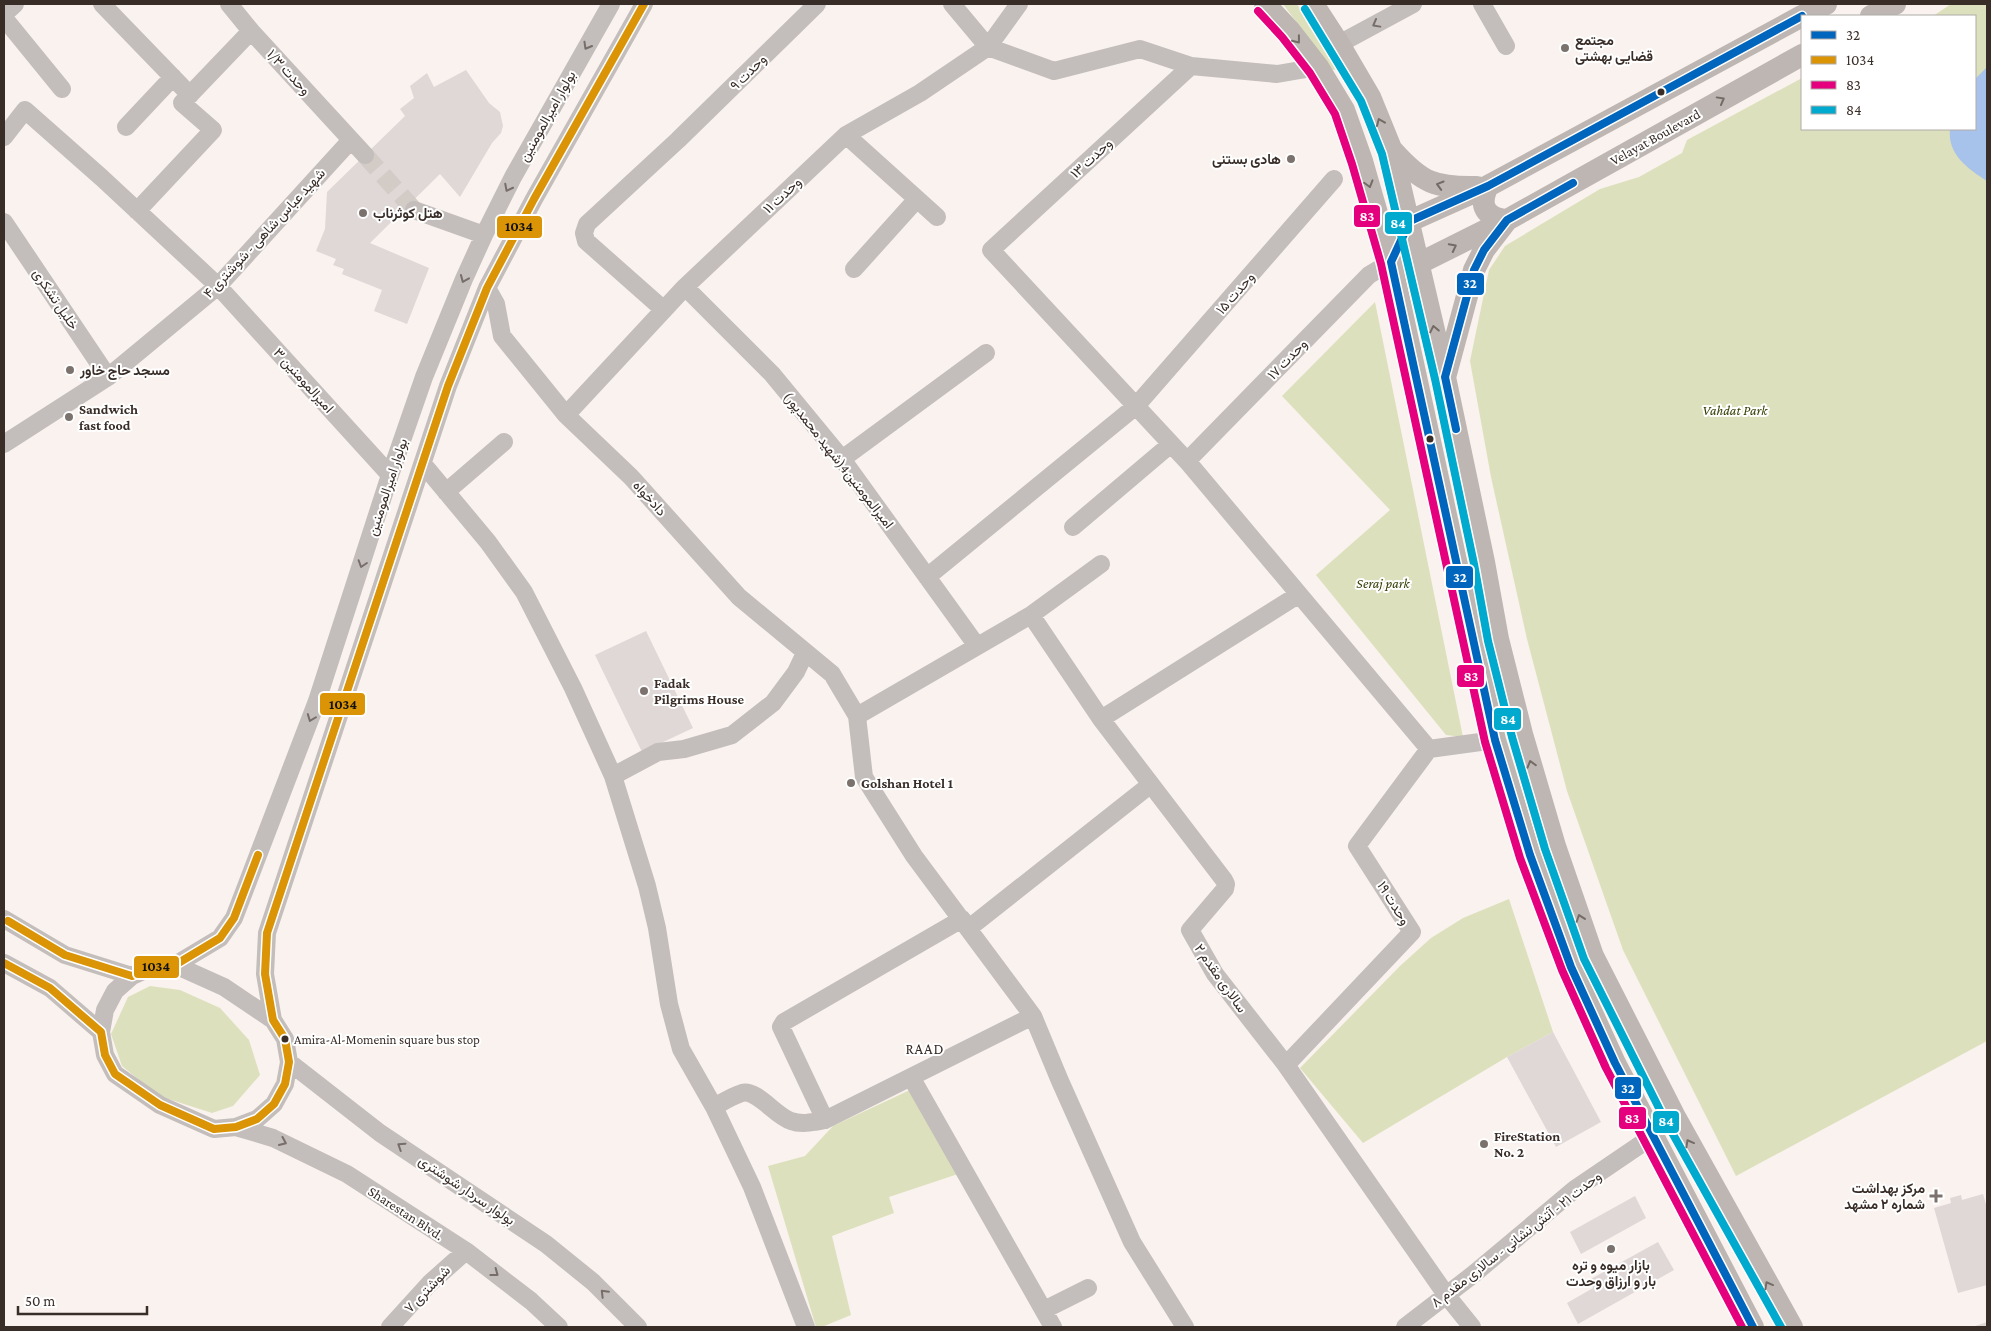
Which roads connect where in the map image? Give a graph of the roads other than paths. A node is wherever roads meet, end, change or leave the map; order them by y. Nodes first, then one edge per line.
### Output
1 (15, 4) edge
2 (102, 4) edge
3 (229, 4) edge
4 (611, 4) edge
5 (644, 4) edge
6 (817, 4) edge
7 (952, 4) edge
8 (1019, 4) edge
9 (1265, 4) edge
10 (1313, 4) edge
11 (1413, 4) edge
12 (1482, 4) edge
13 (1826, 4) edge
14 (1895, 4) edge
15 (1804, 15) edge
16 (1873, 15) edge
17 (4, 16) edge
18 (1801, 17) edge
19 (251, 31) junction
20 (1339, 44) junction
21 (1506, 46) dead end
22 (988, 47) junction
23 (1801, 56) edge
24 (1190, 66) junction
25 (1318, 66) junction
26 (173, 77) junction
27 (62, 89) dead end
28 (190, 94) junction
29 (126, 127) dead end
30 (846, 135) junction
31 (4, 136) edge
32 (351, 140) junction
33 (4, 145) edge
34 (1392, 151) junction
35 (365, 155) tunnel mouth
36 (1334, 179) dead end
37 (1488, 186) junction
38 (917, 199) junction
39 (138, 210) junction
40 (414, 210) tunnel mouth
41 (937, 218) dead end
42 (1507, 220) junction
43 (1410, 221) junction
44 (4, 222) edge
45 (484, 235) junction
46 (1391, 262) junction
47 (1420, 263) junction
48 (854, 269) dead end
49 (218, 286) junction
50 (685, 287) junction
51 (487, 288) junction
52 (664, 310) junction
53 (502, 336) junction
54 (462, 353) junction
55 (986, 353) dead end
56 (108, 376) junction
57 (1445, 377) junction
58 (1136, 406) junction
59 (566, 415) junction
60 (504, 442) dead end
61 (4, 444) edge
62 (1171, 444) junction
63 (842, 459) junction
64 (1186, 461) junction
65 (423, 464) junction
66 (390, 475) junction
67 (446, 492) junction
68 (1073, 527) dead end
69 (1101, 564) dead end
70 (927, 577) junction
71 (1298, 595) junction
72 (1031, 615) junction
73 (977, 646) junction
74 (805, 653) junction
75 (857, 716) junction
76 (1101, 719) junction
77 (1495, 740) junction
78 (1428, 750) junction
79 (613, 776) junction
80 (1150, 785) junction
81 (4, 919) edge
82 (966, 924) junction
83 (4, 963) edge
84 (175, 965) junction
85 (132, 976) junction
86 (1033, 1016) junction
87 (273, 1020) junction
88 (101, 1032) junction
89 (289, 1062) junction
90 (1286, 1065) junction
91 (911, 1077) junction
92 (714, 1107) junction
93 (825, 1120) junction
94 (236, 1127) junction
95 (1653, 1136) junction
96 (466, 1251) junction
97 (1088, 1288) dead end
98 (1447, 1296) junction
99 (1044, 1310) junction
100 (390, 1327) edge
101 (559, 1327) edge
102 (638, 1327) edge
103 (806, 1327) edge
104 (1053, 1327) edge
105 (1185, 1327) edge
106 (1406, 1327) edge
107 (1472, 1327) edge
108 (1753, 1327) edge
109 (1792, 1327) edge

1 - 17 street
2 - 26 street
3 - 19 street, وحدت ۱/۳
4 -> 45 street, بولوار امیرالمومنین
5 - 51 street, بولوار امیرالمومنین
6 - 52 street, وحدت ۹
7 - 22 street
8 - 22 street, وحدت ۱۱
9 -> 25 main road
10 - 20 main road
11 -> 20 street
12 - 21 street
13 - 15 main road
14 - 16 main road
17 - 27 street
18 - 37 main road
19 - 28 street
19 - 32 street, وحدت ۱/۳
34 -> 20 main road
22 - 24 street
22 - 30 street, وحدت ۱۱
42 -> 23 main road, Velayat Boulevard
24 - 25 street
24 - 58 street, وحدت ۱۳
25 -> 46 main road
26 - 28 street
26 - 29 street
28 - 39 street
30 - 38 street
30 - 50 street, وحدت ۱۱
31 - 33 street
31 - 39 street, امیرالمومنین ۳
32 - 35 street, وحدت ۱/۳
32 - 49 street, شهید عباس شاهی - شوشتری ۴
37 -> 34 main road
34 - 43 main road
36 - 58 street, وحدت ۱۵
37 - 42 main road
37 - 43 main road
38 - 41 street
38 - 48 street
39 - 49 street, امیرالمومنین ۳
40 - 45 street
47 -> 42 main road, Velayat Boulevard
42 - 57 main road, Velayat Boulevard
43 - 46 main road
43 - 47 main road
44 - 56 street, خلیل تشکری
45 -> 66 street, بولوار امیرالمومنین
46 - 47 main road, Velayat Boulevard
46 - 64 street, وحدت ۱۷
46 - 77 main road
57 -> 47 main road
49 - 56 street, شهید عباس شاهی - شوشتری ۴
49 - 66 street, امیرالمومنین ۳
50 - 52 street, وحدت ۱۱
50 - 63 street, امیرالمومنین4(شهید محمدپور)
51 - 53 street
51 - 54 street, بولوار امیرالمومنین
52 - 59 street, وحدت ۱۱
53 - 54 street
53 - 59 street, دادخواه
54 - 65 street, بولوار امیرالمومنین
55 - 63 street
56 - 61 street, شهید عباس شاهی - شوشتری ۴
109 -> 57 main road
58 - 62 street
58 - 70 street, وحدت ۱۵
59 - 74 street, دادخواه
60 - 67 street
62 - 64 street
62 - 68 street
63 - 70 street, امیرالمومنین4(شهید محمدپور)
64 - 71 street
65 - 67 street
65 - 87 street, بولوار امیرالمومنین
66 -> 84 street, بولوار امیرالمومنین
67 - 79 street
69 - 72 street
70 - 73 street, امیرالمومنین4(شهید محمدپور)
71 - 76 street
71 - 78 street
72 - 73 street
72 - 76 street, سالاری مقدم ۲
73 - 75 street
74 - 75 street, دادخواه
74 - 79 street
75 - 82 street
76 - 80 street, سالاری مقدم ۲
77 - 78 street
77 - 95 main road
78 - 90 street, وحدت ۱۹
79 - 92 street
80 - 82 street
80 - 90 street, سالاری مقدم ۲
81 - 85 street
82 - 86 street
82 - 93 street
83 - 88 street
84 - 85 street
84 - 87 street
85 - 88 street
86 - 91 street
86 - 105 street
87 - 89 street
88 - 94 street
89 - 94 street
102 -> 89 street, بولوار سردار شوشتری
90 - 98 street, سالاری مقدم ۲
91 - 93 street
91 - 99 street
92 - 93 street
92 - 103 street
94 -> 96 street, Sharestan Blvd.
95 - 98 street, وحدت ۲۱ - آتش نشانی - سالاری مقدم ۸
95 - 108 main road
96 - 100 street, شوشتری ۷
96 -> 101 street, Sharestan Blvd.
97 - 99 street
98 - 106 street, وحدت ۲۱ - آتش نشانی - سالاری مقدم ۸
98 - 107 street, سالاری مقدم ۲
99 - 104 street

